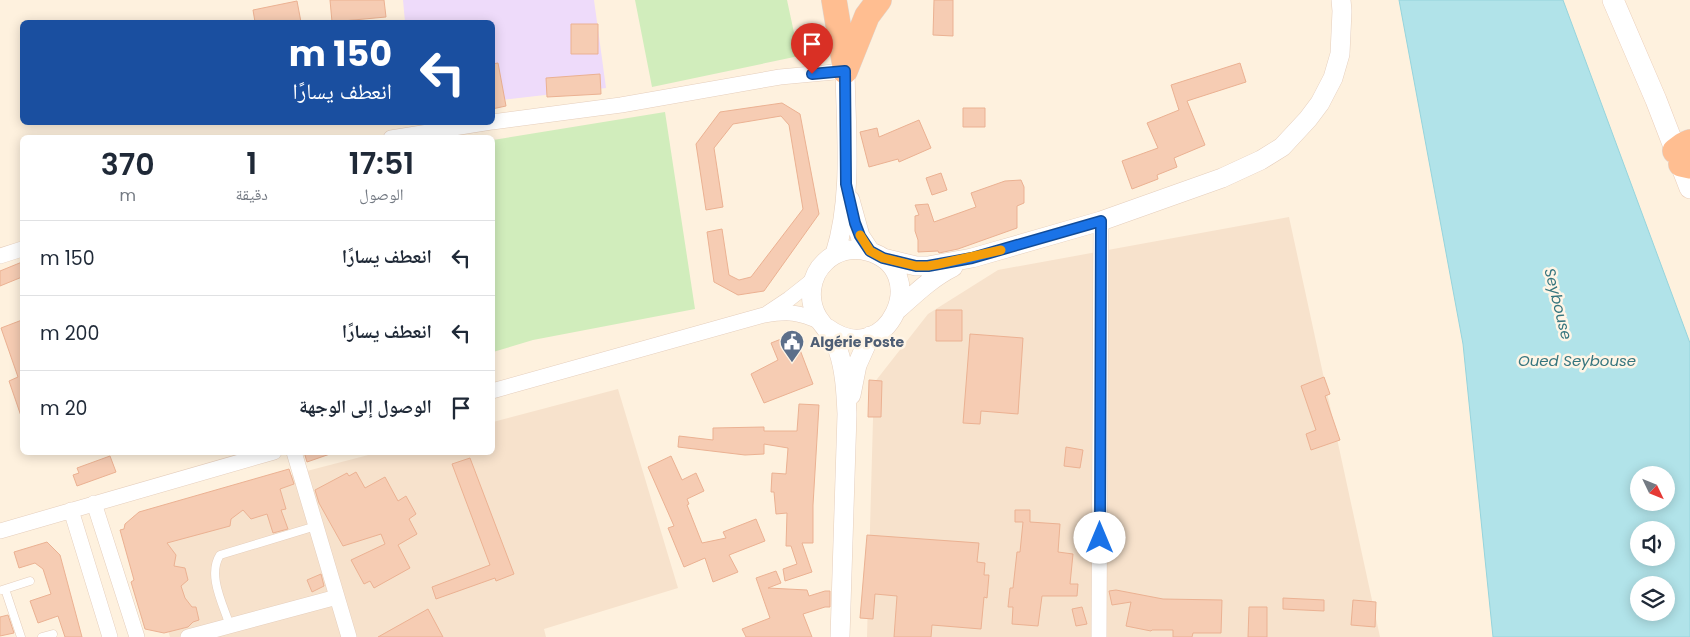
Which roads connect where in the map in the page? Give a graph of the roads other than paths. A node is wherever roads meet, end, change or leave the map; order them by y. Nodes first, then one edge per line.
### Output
1 (834, 0) edge
2 (879, 0) edge
3 (1341, 0) edge
4 (1613, 0) edge
5 (845, 71) junction
6 (495, 122) edge
7 (473, 125) edge
8 (410, 135) edge
9 (1685, 151) edge
10 (846, 184) junction
11 (1690, 188) edge
12 (1101, 221) junction
13 (20, 250) edge
14 (835, 254) junction
15 (876, 255) junction
16 (0, 256) edge
17 (972, 258) junction
18 (813, 280) junction
19 (897, 310) junction
20 (764, 315) junction
21 (824, 325) junction
22 (870, 336) junction
23 (495, 390) edge
24 (847, 414) junction
25 (263, 455) edge
26 (295, 455) edge
27 (94, 503) junction
28 (71, 510) junction
29 (316, 526) junction
30 (0, 531) edge
31 (30, 581) dead end
32 (2, 589) edge
33 (337, 597) junction
34 (230, 626) junction
35 (53, 634) dead end
36 (21, 637) edge
37 (42, 637) edge
38 (110, 637) edge
39 (137, 637) edge
40 (188, 637) edge
41 (349, 637) edge
42 (840, 637) edge
43 (1099, 637) edge

1 - 5 highway
2 - 5 highway
3 - 12 street
4 - 9 main road
5 - 6 street
5 - 10 street
7 - 8 street
9 - 11 main road
10 - 14 street
10 - 15 street
12 - 17 street
12 - 43 street
13 - 16 street
14 - 15 street
14 - 18 street
15 - 17 street
15 - 19 street
17 - 19 street
18 - 20 street
18 - 21 street
19 - 22 street
20 - 21 street
20 - 23 street
21 - 22 street
21 - 24 street
22 - 24 street
24 - 42 street
25 - 27 street
26 - 29 street
27 - 28 street
27 - 39 street
28 - 30 street
28 - 38 street
29 - 33 street
29 - 34 lane
31 - 32 lane
32 - 36 lane
33 - 34 street
33 - 41 street
34 - 40 street
35 - 37 lane

